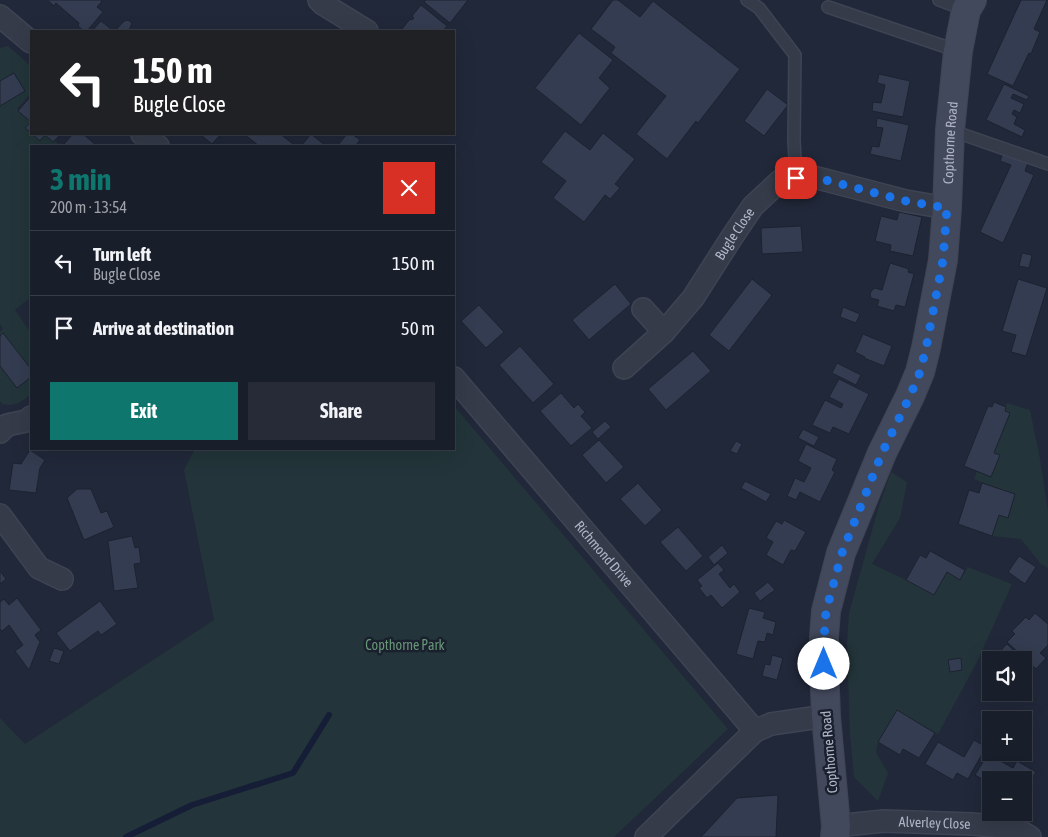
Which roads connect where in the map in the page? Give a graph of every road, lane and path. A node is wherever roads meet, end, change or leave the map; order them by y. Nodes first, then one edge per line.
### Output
1 (320, 0) edge
2 (747, 0) edge
3 (939, 0) edge
4 (761, 4) edge
5 (969, 5) edge
6 (828, 7) dead end
7 (1, 19) edge
8 (365, 30) edge
9 (30, 41) edge
10 (958, 51) junction
11 (950, 130) junction
12 (143, 135) edge
13 (157, 145) edge
14 (1048, 164) edge
15 (796, 178) junction
16 (947, 208) junction
17 (643, 309) dead end
18 (664, 332) junction
19 (624, 368) dead end
20 (455, 379) edge
21 (30, 419) edge
22 (2, 426) edge
23 (0, 515) edge
24 (62, 579) dead end
25 (826, 716) junction
26 (755, 731) junction
27 (835, 832) edge
28 (646, 837) edge
29 (1030, 837) edge

1 - 8 street
2 - 4 lane
3 - 5 lane
4 - 15 lane
5 - 10 main road, Copthorne Road
6 - 10 lane
7 - 9 street
10 - 11 main road, Copthorne Road
11 - 14 lane
11 - 16 main road, Copthorne Road
12 - 13 street
15 - 16 street, Bugle Close
15 - 18 street, Bugle Close
16 - 25 main road, Copthorne Road
17 - 18 street
18 - 19 street, Bugle Close
20 - 26 street, Richmond Drive
21 - 22 street
23 - 24 street
25 - 26 street
25 - 27 main road, Copthorne Road
26 - 28 street
27 - 29 street, Alverley Close

